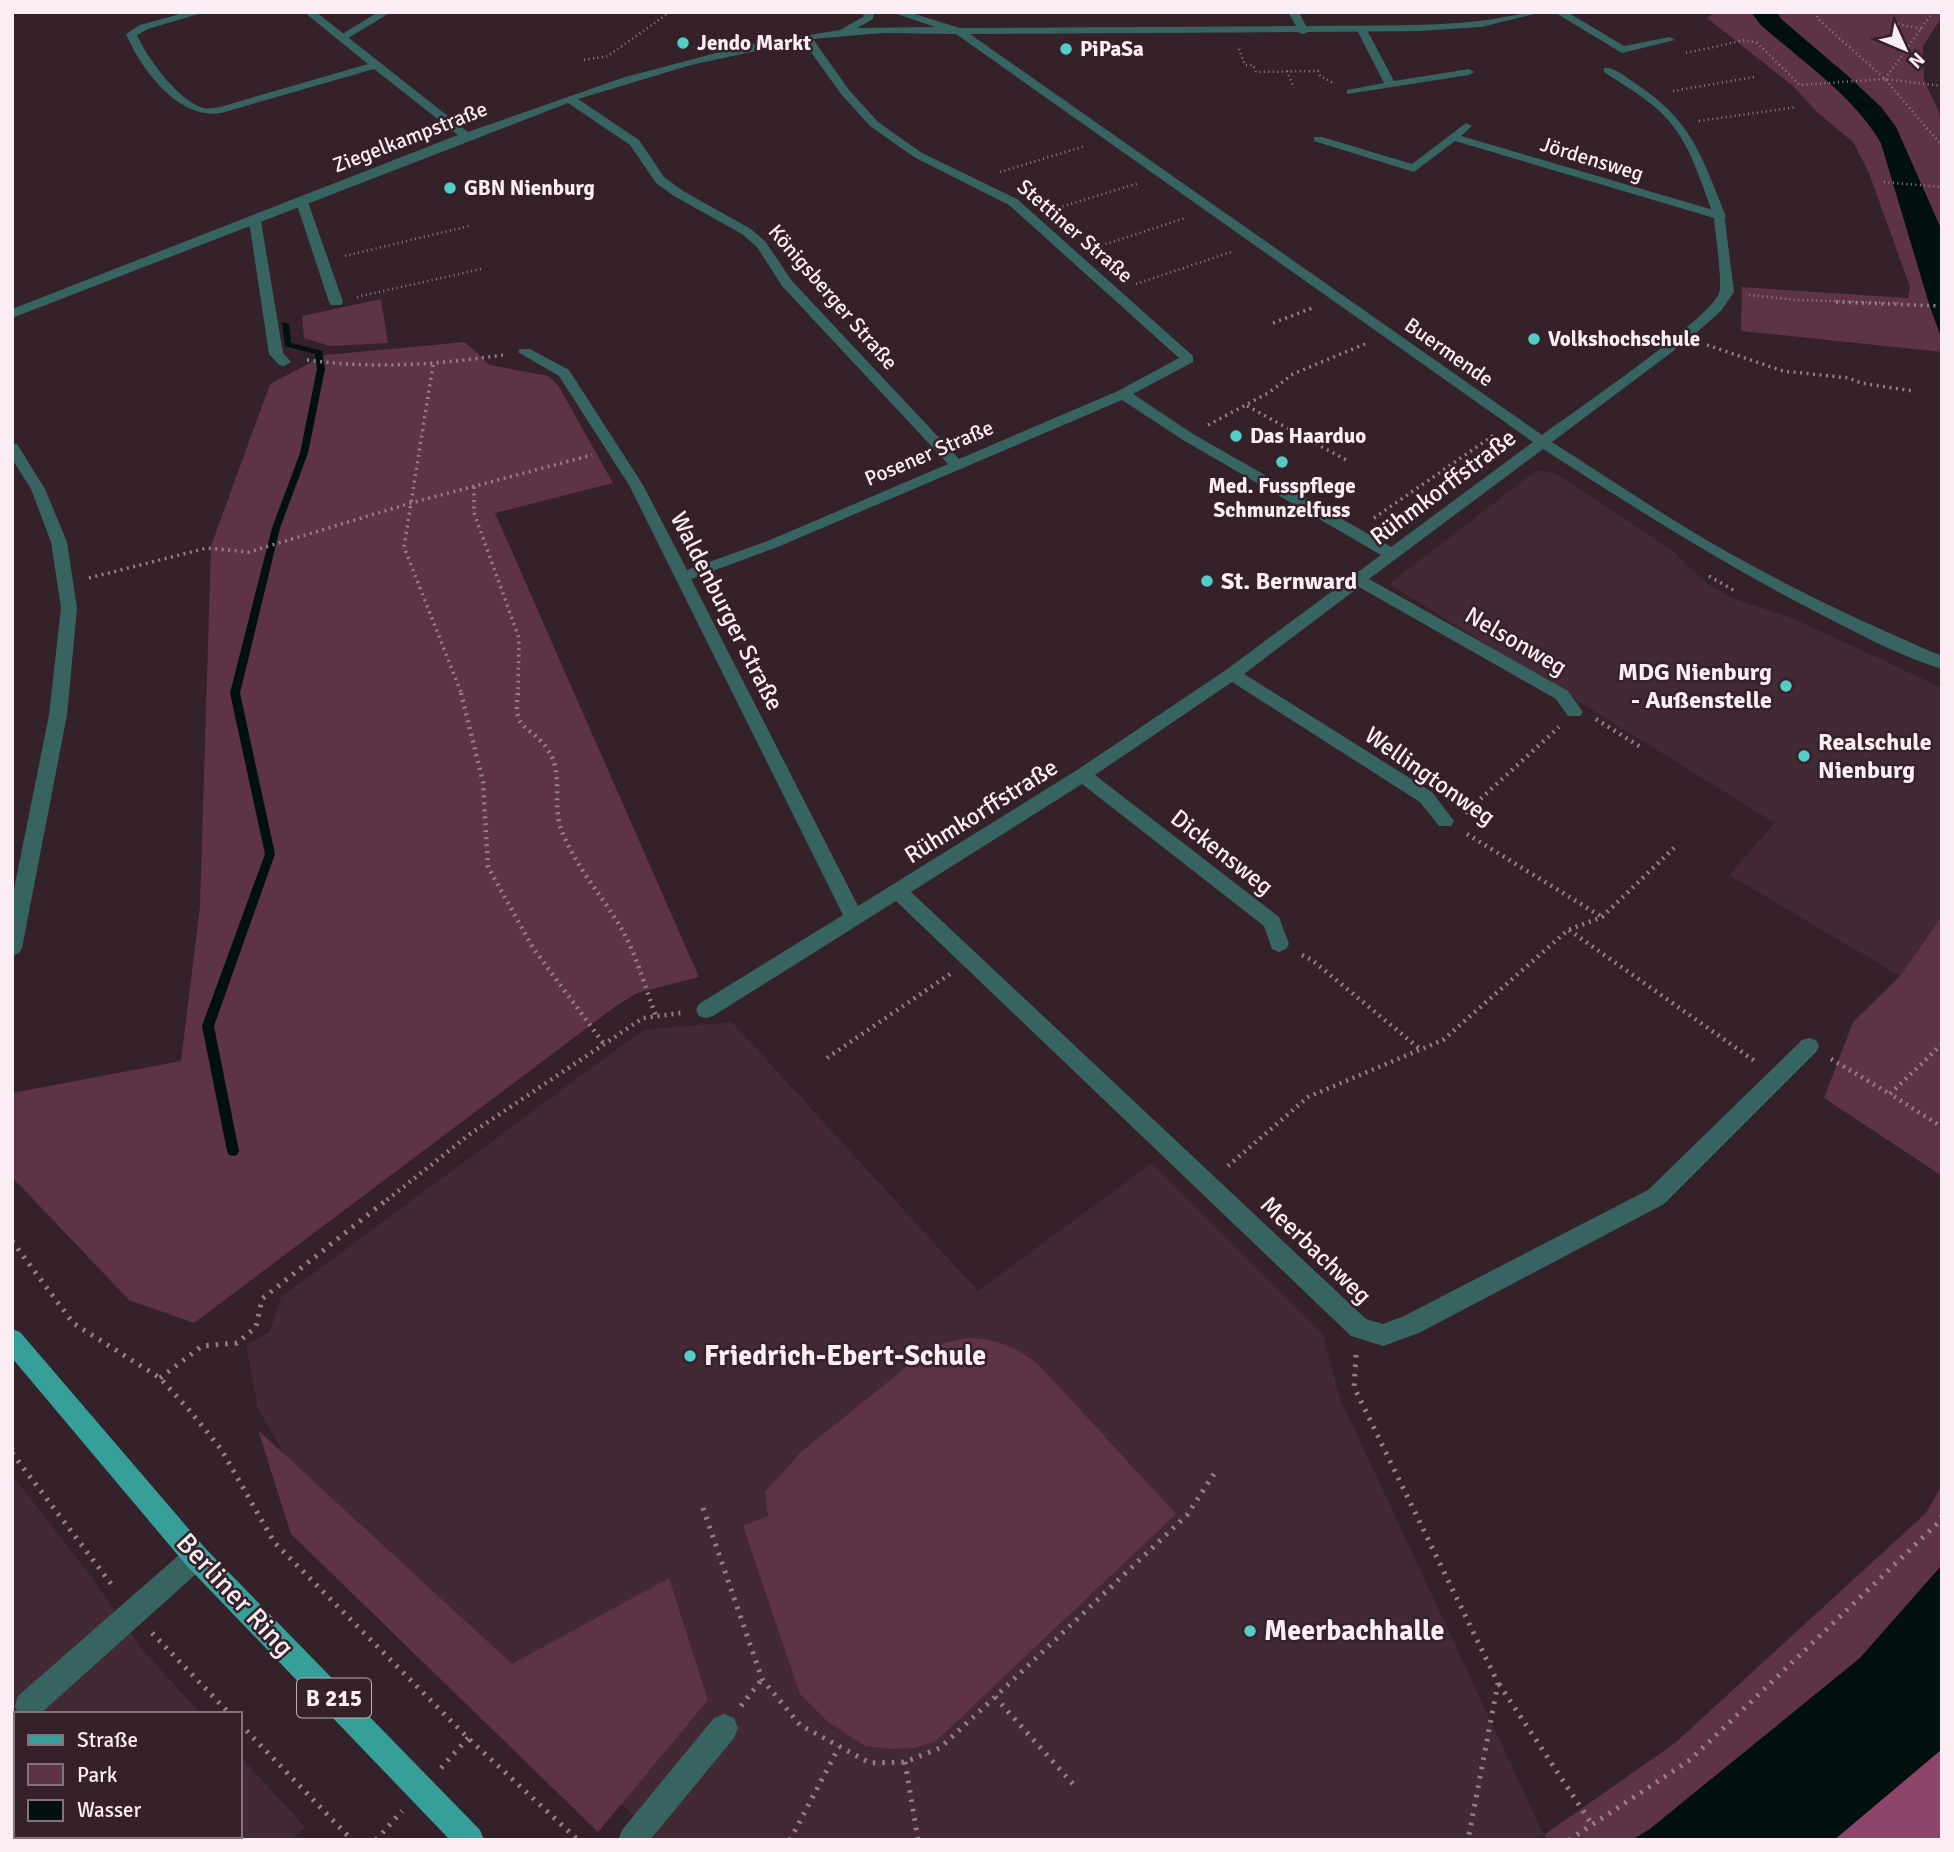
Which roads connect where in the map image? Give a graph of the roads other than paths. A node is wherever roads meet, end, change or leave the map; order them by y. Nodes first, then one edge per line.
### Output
1 (200, 12) edge
2 (309, 12) edge
3 (386, 12) edge
4 (869, 12) edge
5 (896, 12) edge
6 (1293, 12) edge
7 (1538, 12) edge
8 (1559, 12) edge
9 (1362, 30) junction
10 (959, 31) junction
11 (1303, 31) junction
12 (1046, 32) junction
13 (834, 34) junction
14 (806, 37) junction
15 (341, 38) junction
16 (1670, 40) dead end
17 (1012, 41) dead end
18 (375, 65) junction
19 (1608, 70) dead end
20 (1469, 72) dead end
21 (1390, 85) junction
22 (1352, 92) road end
23 (569, 99) junction
24 (1466, 126) dead end
25 (466, 136) junction
26 (1453, 137) junction
27 (1318, 139) dead end
28 (302, 202) junction
29 (1720, 216) junction
30 (255, 221) junction
31 (336, 302) road end
32 (12, 314) edge
33 (525, 352) road end
34 (1188, 359) joint
35 (285, 362) dead end
36 (1124, 394) junction
37 (1544, 443) junction
38 (12, 447) edge
39 (956, 464) junction
40 (1393, 555) junction
41 (682, 577) junction
42 (1359, 580) junction
43 (1942, 663) edge
44 (1232, 674) junction
45 (1574, 712) road end
46 (1083, 775) junction
47 (1445, 821) road end
48 (899, 892) junction
49 (854, 918) junction
50 (1279, 944) road end
51 (12, 948) edge
52 (706, 1010) road end
53 (1809, 1046) road end
54 (12, 1340) edge
55 (196, 1557) junction
56 (23, 1707) edge
57 (724, 1728) dead end
58 (470, 1840) edge
59 (632, 1840) edge

1 - 18 street
2 - 15 street
3 - 15 street
4 - 13 street, Ziegelkampstraße
5 - 10 street
6 - 11 street
7 - 9 street
8 - 16 street
9 - 11 street
9 - 21 street
10 - 12 street, Ziegelkampstraße
10 - 13 street, Ziegelkampstraße
10 - 37 street, Buermende
11 - 12 street
12 - 17 street
13 - 14 street, Ziegelkampstraße
14 - 23 street, Ziegelkampstraße
14 - 34 street, Stettiner Straße
15 - 18 street
18 - 25 street
19 - 29 street
20 - 21 street
21 - 22 street
23 - 25 street, Ziegelkampstraße
23 - 39 street, Königsberger Straße
24 - 26 street
25 - 28 street, Ziegelkampstraße
26 - 27 street
26 - 29 street, Jördensweg
28 - 30 street, Ziegelkampstraße
28 - 31 street
29 - 37 street, Rühmkorffstraße
30 - 32 street, Ziegelkampstraße
30 - 35 street
33 - 41 street, Waldenburger Straße
34 - 36 street, Posener Straße
36 - 39 street, Posener Straße
36 - 40 street
37 - 40 street, Rühmkorffstraße
37 - 43 street, Buermende
38 - 51 street
39 - 41 street, Posener Straße
40 - 42 street, Rühmkorffstraße
41 - 49 street, Waldenburger Straße
42 - 44 street, Rühmkorffstraße
42 - 45 street, Nelsonweg
44 - 46 street, Rühmkorffstraße
44 - 47 street, Wellingtonweg
46 - 48 street, Rühmkorffstraße
46 - 50 street, Dickensweg
48 - 49 street, Rühmkorffstraße
48 - 53 street, Meerbachweg
49 - 52 street, Rühmkorffstraße
54 - 55 main road, Berliner Ring / B 215
55 - 56 street
55 - 58 main road, Berliner Ring / B 215
57 - 59 street

